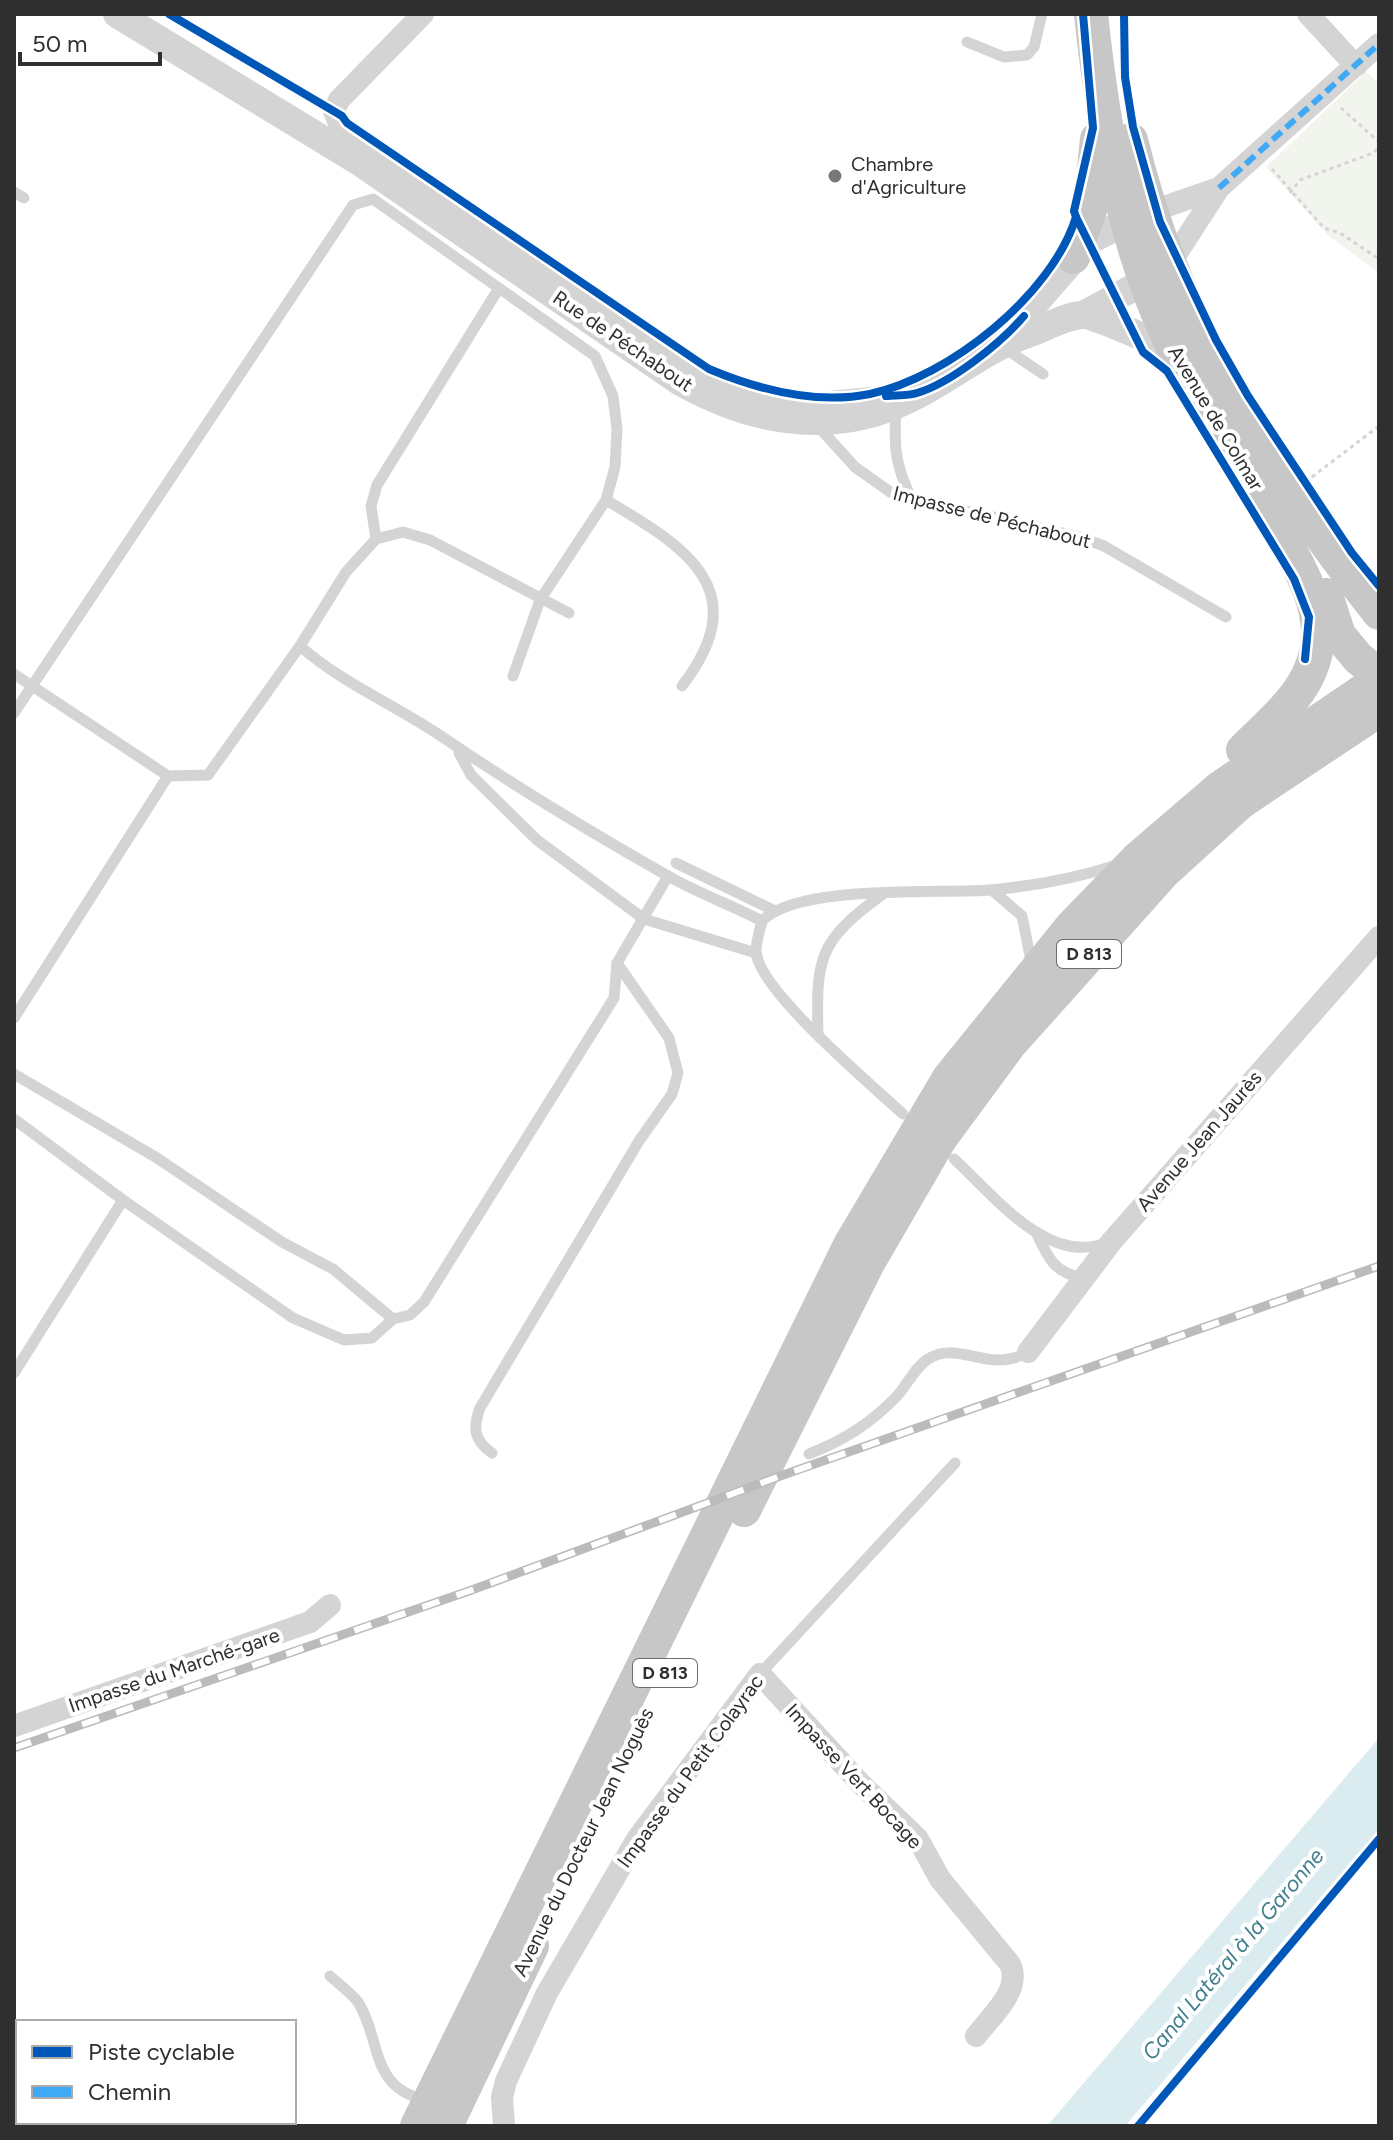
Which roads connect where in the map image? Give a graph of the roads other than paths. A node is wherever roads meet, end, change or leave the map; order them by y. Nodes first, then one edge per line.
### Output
1 (117, 14) edge
2 (423, 14) edge
3 (1042, 14) edge
4 (1091, 14) edge
5 (1115, 14) edge
6 (1308, 14) edge
7 (967, 42) dead end
8 (1379, 44) edge
9 (1356, 66) junction
10 (1099, 90) junction
11 (1219, 188) junction
12 (1189, 197) junction
13 (1139, 204) junction
14 (1073, 257) junction
15 (1157, 271) junction
16 (499, 288) junction
17 (1083, 315) junction
18 (1000, 344) junction
19 (1174, 350) junction
20 (1043, 374) dead end
21 (907, 399) junction
22 (814, 422) junction
23 (606, 500) junction
24 (912, 500) junction
25 (1265, 501) junction
26 (376, 539) junction
27 (540, 600) junction
28 (569, 613) dead end
29 (1379, 613) edge
30 (1226, 617) dead end
31 (300, 646) junction
32 (14, 674) edge
33 (513, 676) dead end
34 (1379, 678) edge
35 (32, 686) junction
36 (682, 686) dead end
37 (1375, 704) edge
38 (14, 713) edge
39 (456, 747) junction
40 (168, 776) junction
41 (1221, 787) junction
42 (1137, 859) junction
43 (676, 863) dead end
44 (668, 876) junction
45 (992, 890) junction
46 (883, 893) junction
47 (773, 910) junction
48 (644, 919) junction
49 (762, 921) junction
50 (1379, 937) edge
51 (756, 953) junction
52 (617, 963) junction
53 (1034, 973) junction
54 (14, 1018) edge
55 (818, 1035) junction
56 (14, 1074) edge
57 (903, 1114) dead end
58 (14, 1119) edge
59 (954, 1159) dead end
60 (123, 1200) junction
61 (1036, 1232) junction
62 (1112, 1241) junction
63 (857, 1259) junction
64 (1085, 1277) junction
65 (393, 1319) junction
66 (1028, 1352) joint
67 (14, 1373) edge
68 (492, 1453) dead end
69 (809, 1454) dead end
70 (955, 1463) dead end
71 (330, 1605) dead end
72 (760, 1674) junction
73 (14, 1726) edge
74 (578, 1825) junction
75 (330, 1976) dead end
76 (976, 2036) dead end
77 (431, 2118) edge
78 (504, 2126) edge

1 - 22 street, Rue de Péchabout
2 - 21 street
3 - 7 lane
4 - 10 main road, Avenue de Colmar
5 - 13 main road, Avenue de Colmar
6 - 9 street
8 - 9 street
9 - 11 street
10 - 13 main road, Avenue de Colmar
10 - 14 main road
11 - 12 street
11 - 15 street
12 - 13 street
12 - 13 street
13 - 14 street
13 - 15 main road, Avenue de Colmar
14 - 18 street
15 - 17 street, Rue de Péchabout
15 - 19 main road, Avenue de Colmar
15 - 29 main road, Avenue de Colmar
16 - 23 lane
16 - 26 lane
16 - 35 lane
17 - 18 street, Rue de Péchabout
17 - 19 street
18 - 20 lane
18 - 21 street, Rue de Péchabout
19 - 25 main road, Avenue de Colmar
21 - 22 street, Rue de Péchabout
21 - 24 lane
22 - 24 lane, Impasse de Péchabout
23 - 27 lane
23 - 36 lane
24 - 30 lane, Impasse de Péchabout
25 - 34 main road
25 - 41 main road, Avenue de Colmar
26 - 27 lane
26 - 31 lane
27 - 28 lane
27 - 33 lane
31 - 39 lane
31 - 40 lane
32 - 35 lane
34 - 41 main road, D 813
35 - 38 lane
35 - 40 lane
37 - 63 main road, D 813
39 - 44 lane
39 - 48 lane
40 - 54 lane
41 - 42 main road, D 813
42 - 45 lane
42 - 53 main road, D 813
43 - 47 lane
44 - 48 lane
44 - 49 lane
45 - 46 lane
45 - 53 lane
46 - 47 lane
46 - 55 lane
47 - 49 lane
48 - 51 lane
48 - 52 lane
49 - 51 lane
50 - 62 street, Avenue Jean Jaurès
51 - 55 lane
52 - 65 lane
52 - 68 lane
53 - 63 main road, D 813
55 - 57 lane
56 - 65 lane
58 - 60 lane
59 - 61 lane
60 - 65 lane
60 - 67 lane
61 - 62 lane
61 - 64 lane
62 - 64 street, Avenue Jean Jaurès
63 - 74 main road, Avenue du Docteur Jean Noguès / D 813
63 - 74 main road, Avenue du Docteur Jean Noguès / D 813
64 - 66 street, Avenue Jean Jaurès
66 - 69 lane
70 - 72 lane, Impasse du Petit Colayrac
71 - 73 street, Impasse du Marché-gare
72 - 76 street, Impasse Vert Bocage
72 - 78 street, Impasse du Petit Colayrac
74 - 77 main road, Avenue du Docteur Jean Noguès / D 813
75 - 77 lane

